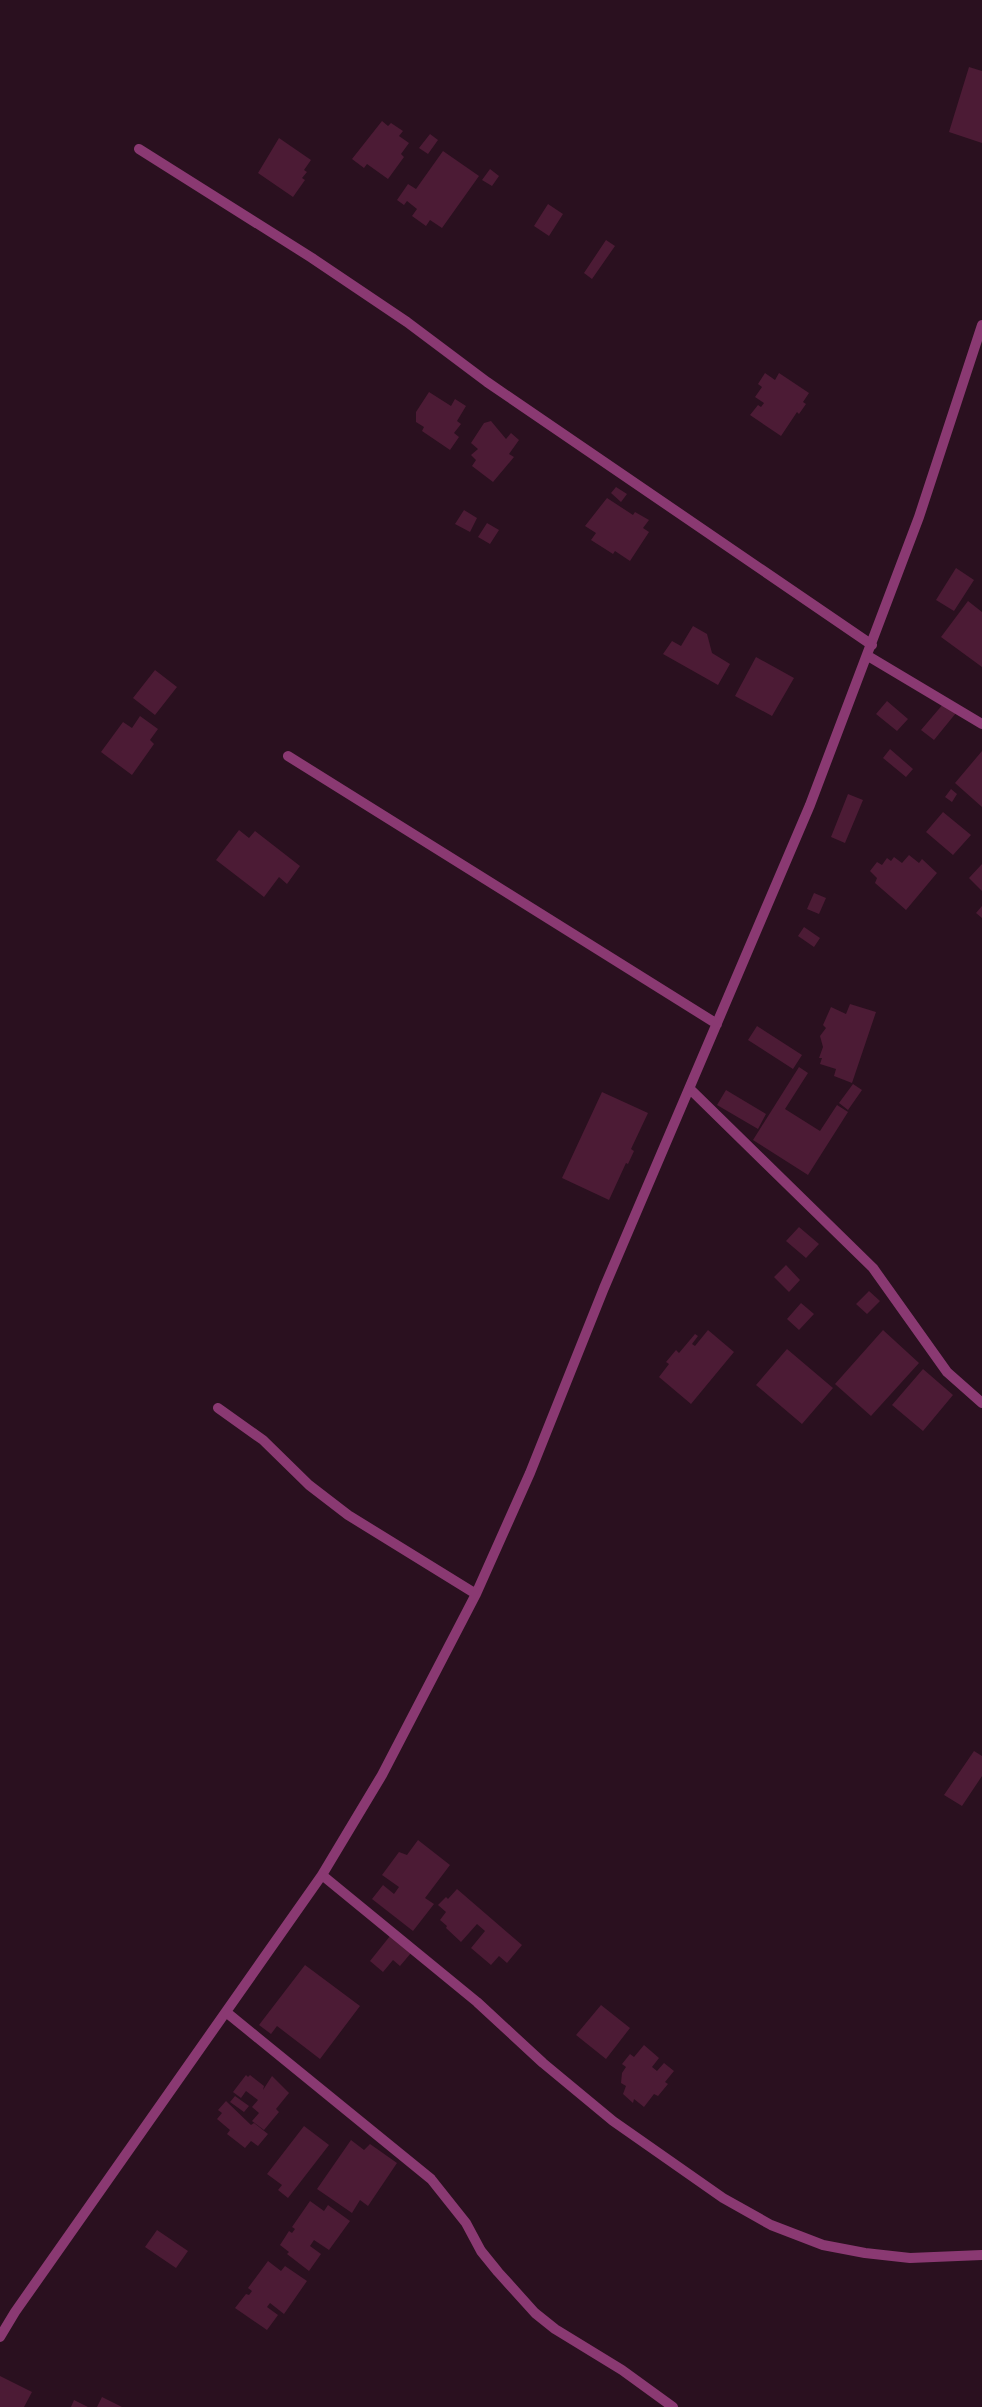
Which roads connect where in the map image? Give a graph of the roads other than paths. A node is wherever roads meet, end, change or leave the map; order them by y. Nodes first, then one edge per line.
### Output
1 (138, 149) dead end
2 (982, 324) edge
3 (872, 645) junction
4 (868, 656) junction
5 (982, 724) edge
6 (288, 756) dead end
7 (717, 1024) junction
8 (690, 1089) junction
9 (982, 1403) edge
10 (218, 1408) dead end
11 (476, 1594) junction
12 (322, 1875) junction
13 (226, 2012) junction
14 (982, 2255) edge
15 (0, 2337) edge
16 (673, 2407) edge

1 - 3 street
2 - 3 street
3 - 4 street
4 - 5 street
4 - 7 street
6 - 7 street
7 - 8 street
8 - 9 street
8 - 11 street
10 - 11 street
11 - 12 street
12 - 13 street
12 - 14 street
13 - 15 street
13 - 16 street

